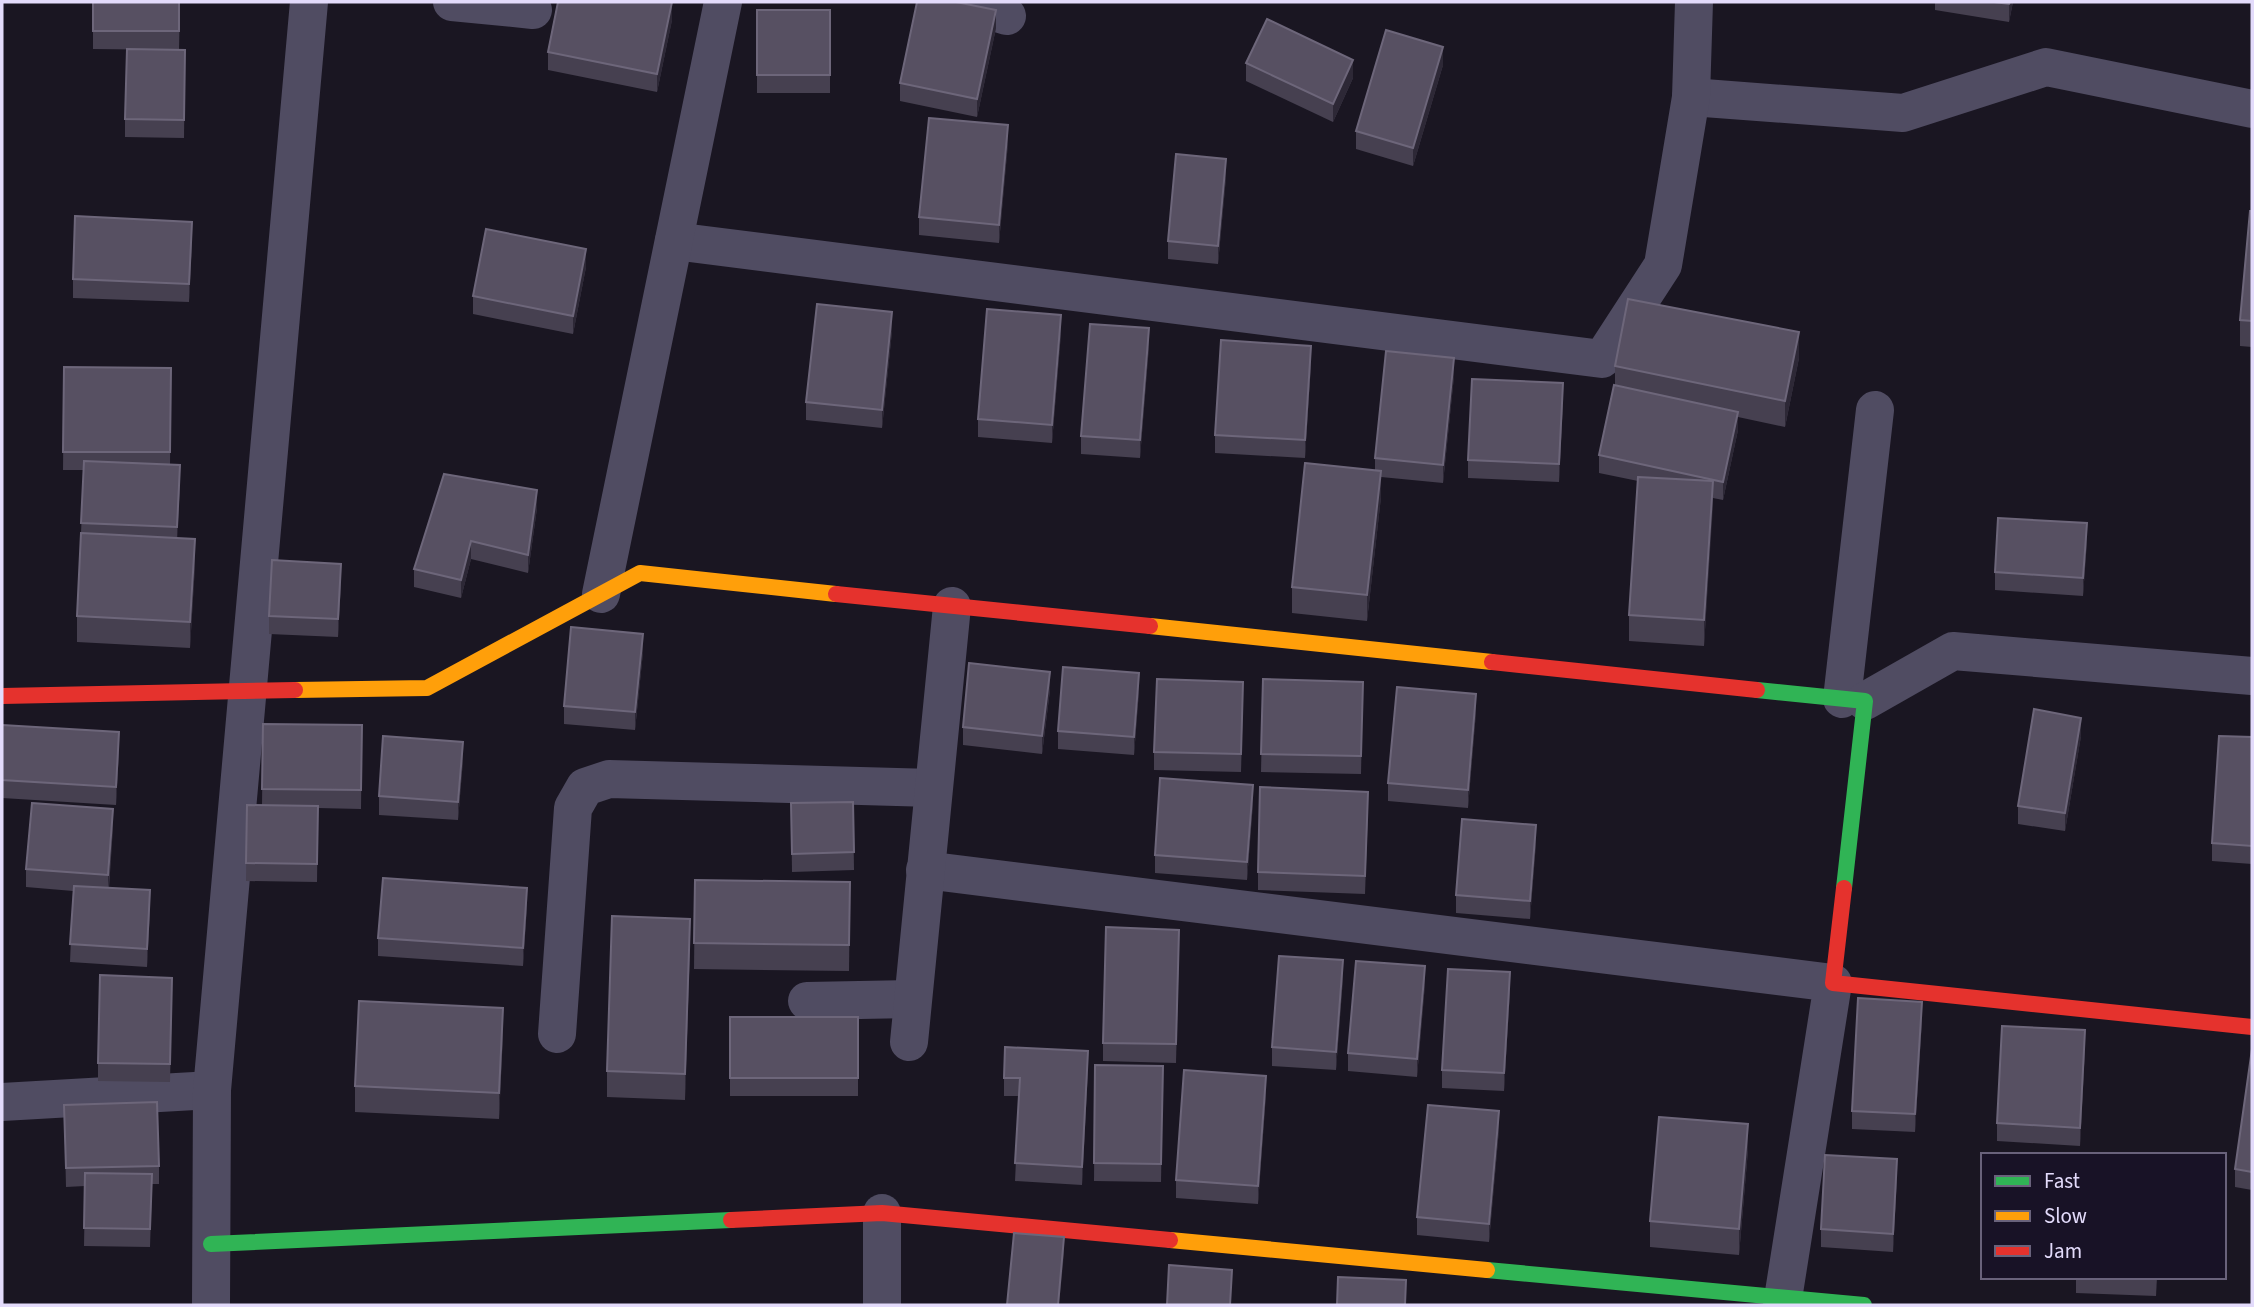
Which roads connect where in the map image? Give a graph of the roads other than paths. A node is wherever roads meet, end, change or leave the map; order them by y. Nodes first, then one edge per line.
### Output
1 (309, 2) edge
2 (452, 2) edge
3 (723, 2) edge
4 (961, 2) edge
5 (1694, 2) edge
6 (533, 10) dead end
7 (1007, 16) dead end
8 (1691, 97) junction
9 (2252, 109) edge
10 (674, 241) junction
11 (1875, 410) dead end
12 (601, 594) junction
13 (952, 606) junction
14 (2252, 676) edge
15 (245, 692) junction
16 (2, 696) edge
17 (1854, 700) junction
18 (933, 788) junction
19 (925, 870) junction
20 (1832, 983) junction
21 (912, 999) junction
22 (807, 1001) dead end
23 (2252, 1027) edge
24 (557, 1034) dead end
25 (909, 1042) dead end
26 (212, 1090) junction
27 (2, 1102) edge
28 (882, 1213) junction
29 (211, 1244) junction
30 (1783, 1301) edge
31 (211, 1305) edge
32 (882, 1305) edge
33 (1864, 1305) edge

1 - 15 street
2 - 6 street
3 - 10 street
4 - 7 street
5 - 8 street
8 - 9 street
8 - 10 street
10 - 12 street
11 - 17 street
12 - 13 street
12 - 15 street
13 - 17 street
13 - 18 street
14 - 17 street
15 - 16 street
15 - 26 street
17 - 20 street
18 - 19 street
18 - 24 street
19 - 20 street
19 - 21 street
20 - 23 street
20 - 30 street
21 - 22 street
21 - 25 street
26 - 27 street
26 - 29 street
28 - 29 street
28 - 30 street
28 - 32 street
29 - 31 street
30 - 33 street

